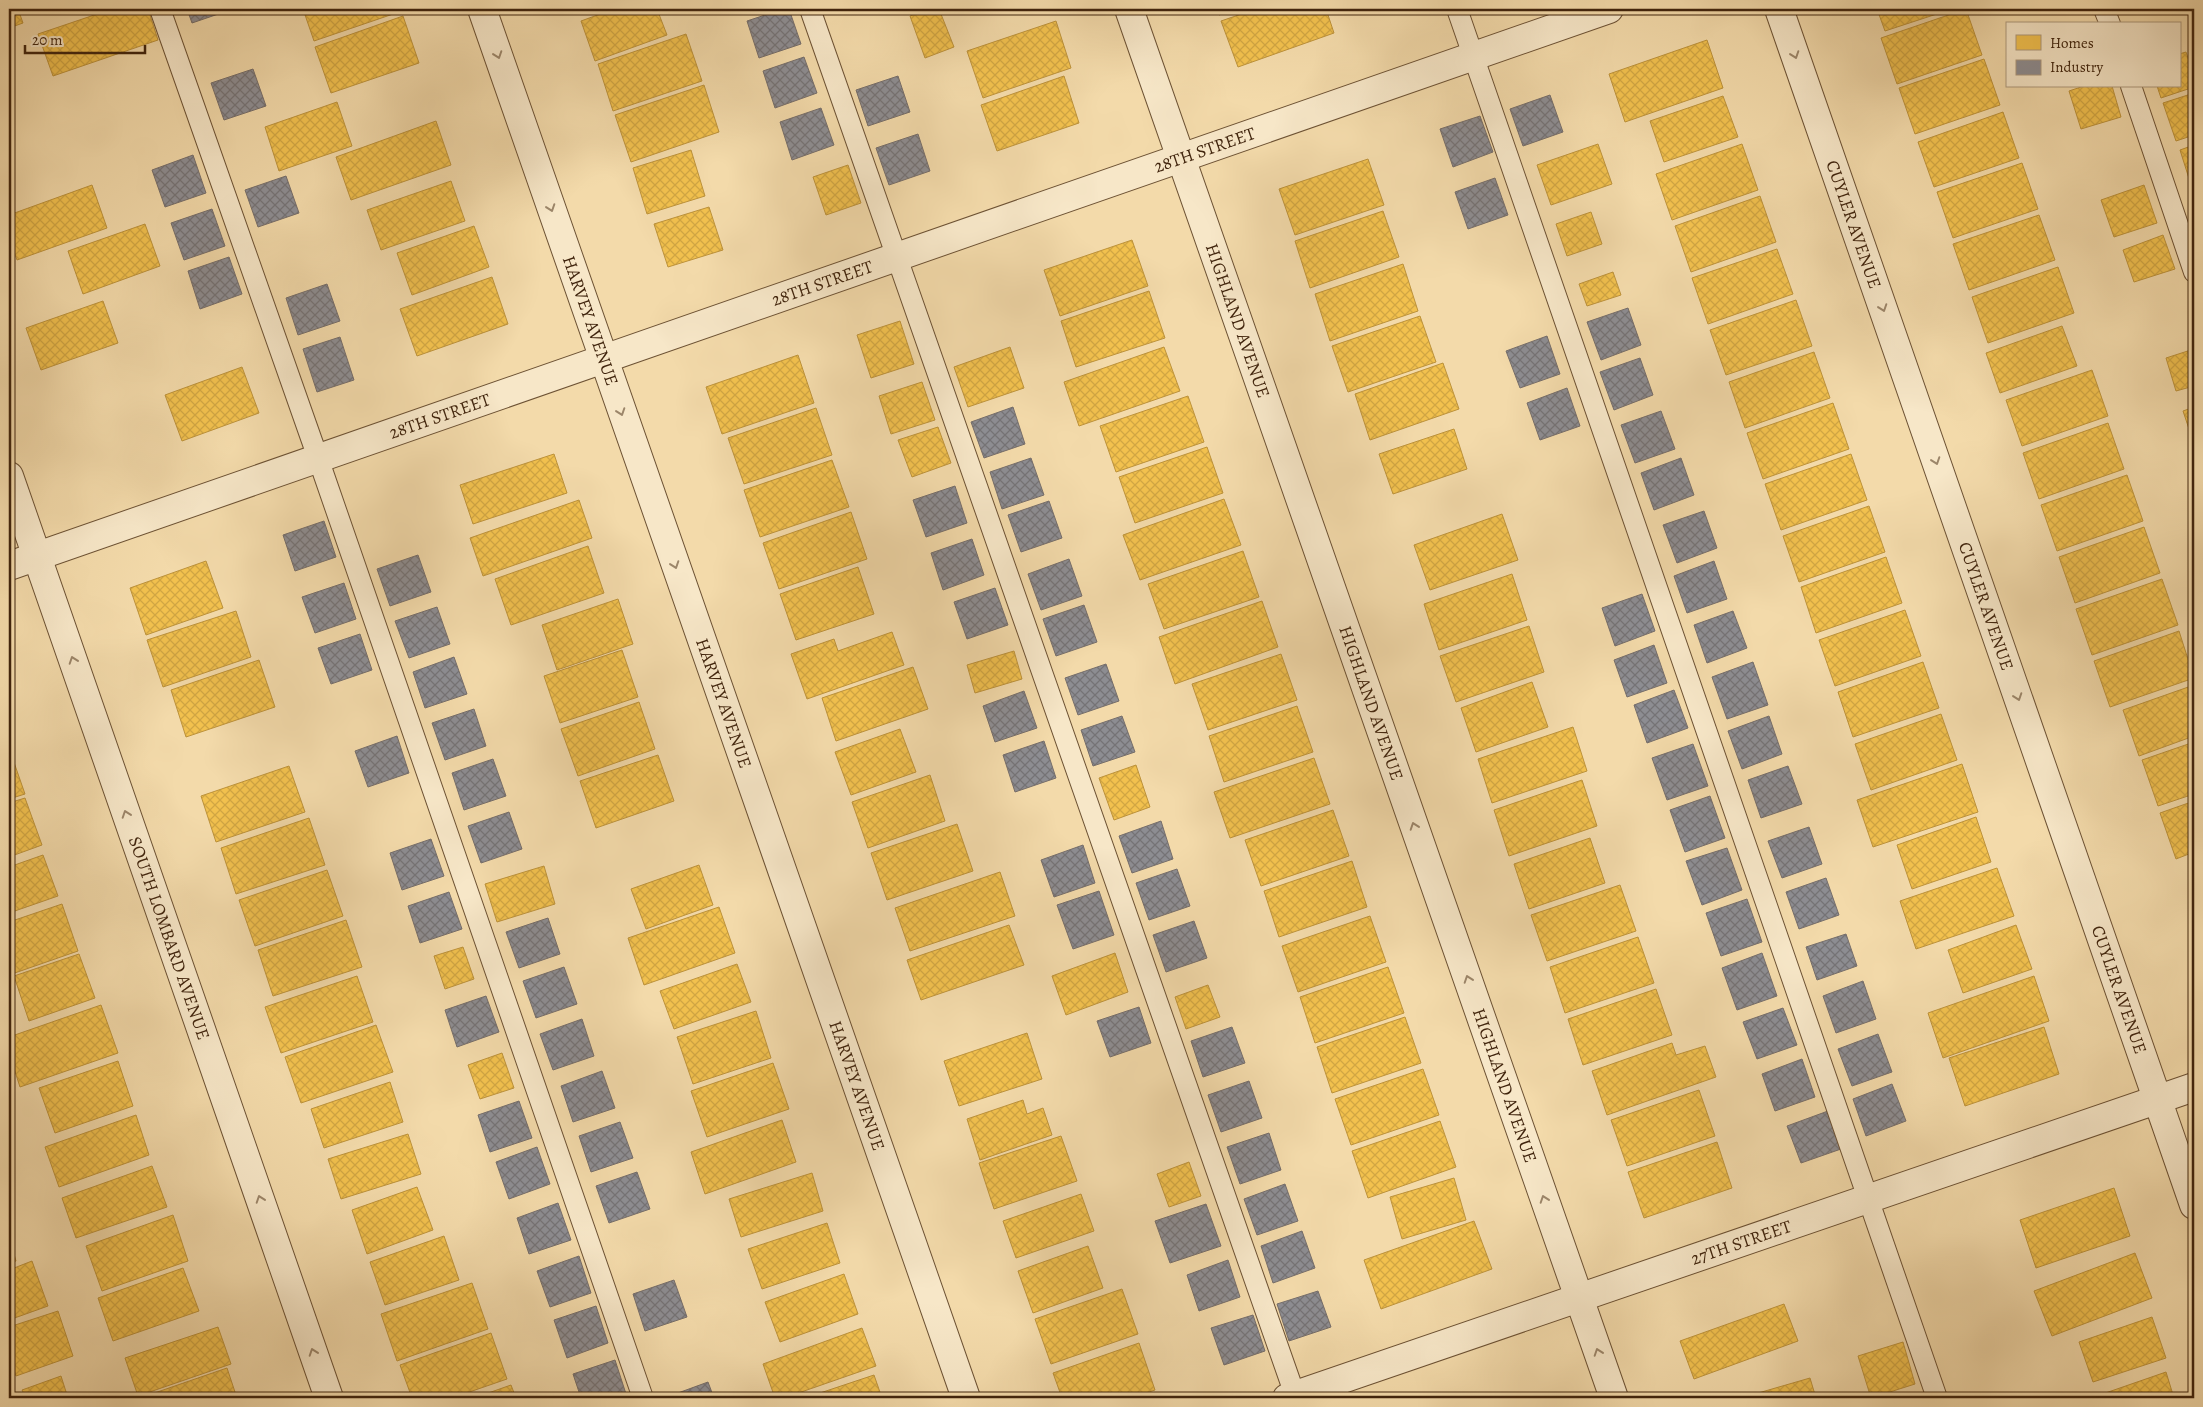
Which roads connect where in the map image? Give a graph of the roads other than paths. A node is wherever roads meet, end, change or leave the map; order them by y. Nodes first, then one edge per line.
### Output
1 (160, 9) edge
2 (482, 9) edge
3 (810, 9) edge
4 (1129, 9) edge
5 (1457, 9) edge
6 (1608, 9) edge
7 (1779, 9) edge
8 (2104, 9) edge
9 (2109, 22) edge
10 (1473, 56) junction
11 (2132, 88) edge
12 (1181, 158) junction
13 (896, 257) junction
14 (2194, 272) edge
15 (603, 359) junction
16 (318, 458) junction
17 (9, 476) edge
18 (37, 556) junction
19 (9, 566) edge
20 (2194, 1087) edge
21 (2158, 1100) junction
22 (1868, 1199) junction
23 (2194, 1205) edge
24 (1579, 1298) junction
25 (1293, 1397) edge
26 (329, 1398) edge
27 (643, 1398) edge
28 (966, 1398) edge
29 (1614, 1398) edge
30 (1937, 1398) edge

1 - 16 lane
2 -> 15 street, HARVEY AVENUE
3 - 13 lane
4 - 12 street, HIGHLAND AVENUE
5 - 10 lane
6 - 10 street, 28TH STREET
7 -> 21 street, CUYLER AVENUE
8 - 9 lane
10 - 12 street, 28TH STREET
10 - 22 lane
11 - 14 lane
12 - 13 street, 28TH STREET
24 -> 12 street, HIGHLAND AVENUE
13 - 15 street, 28TH STREET
13 - 25 lane
15 - 16 street, 28TH STREET
15 -> 28 street, HARVEY AVENUE
16 - 18 street, 28TH STREET
16 - 27 lane
17 - 18 street, SOUTH LOMBARD AVENUE
18 - 19 street, 28TH STREET
26 -> 18 street, SOUTH LOMBARD AVENUE
20 - 21 street, 27TH STREET
21 - 22 street, 27TH STREET
21 - 23 street, CUYLER AVENUE
22 - 24 street, 27TH STREET
22 - 30 lane
24 - 25 street, 27TH STREET
29 -> 24 street, HIGHLAND AVENUE

